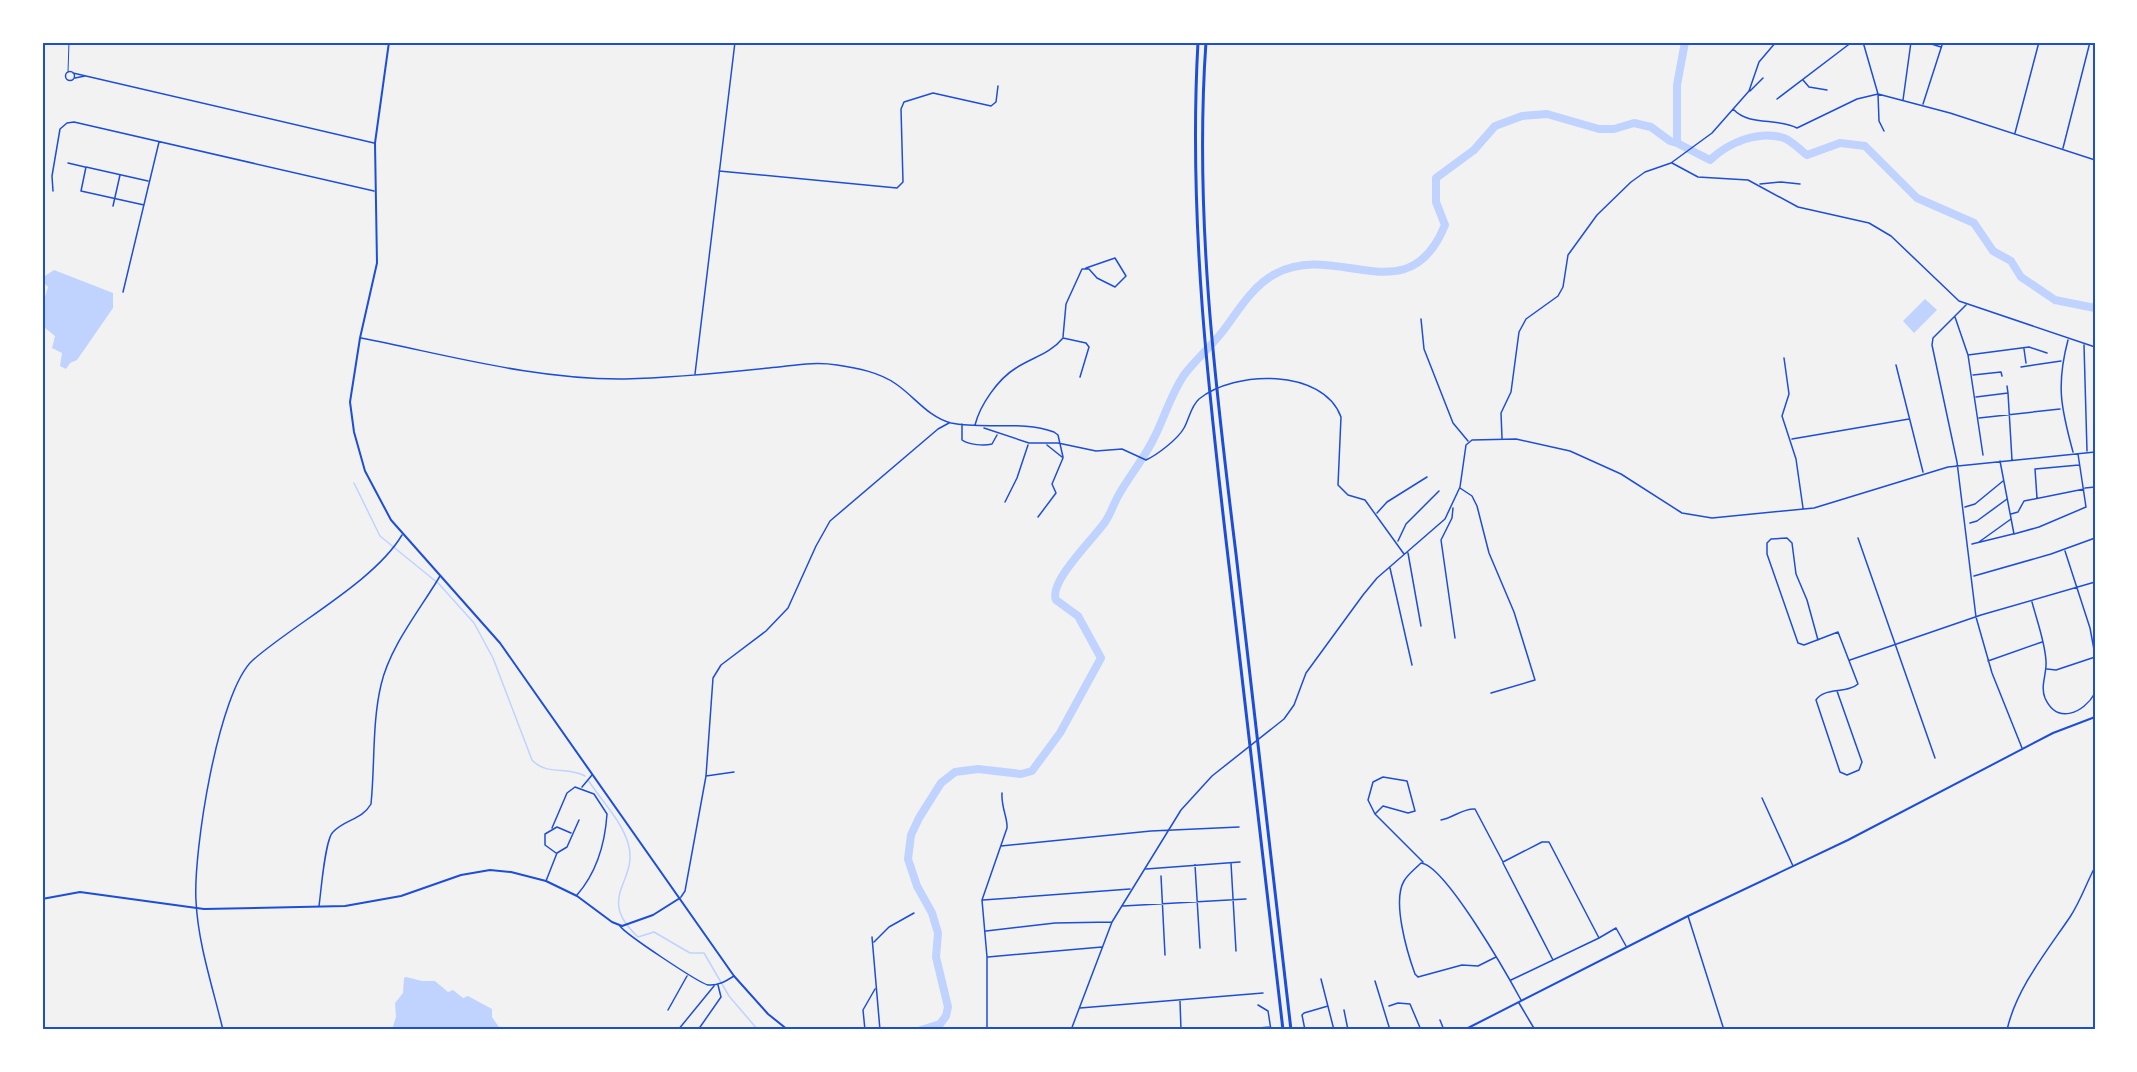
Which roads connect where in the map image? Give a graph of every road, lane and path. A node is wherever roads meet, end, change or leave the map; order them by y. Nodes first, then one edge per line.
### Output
1 (69, 42) edge
2 (389, 42) edge
3 (735, 42) edge
4 (1198, 42) edge
5 (1206, 42) edge
6 (1776, 42) edge
7 (1852, 42) edge
8 (1863, 42) edge
9 (1911, 42) edge
10 (1924, 42) edge
11 (1943, 42) edge
12 (2039, 42) edge
13 (2090, 42) edge
14 (1941, 47) junction
15 (68, 72) junction
16 (74, 73) junction
17 (86, 75) junction
18 (75, 78) junction
19 (1763, 78) dead end
20 (1803, 80) junction
21 (998, 86) dead end
22 (1827, 90) dead end
23 (1749, 91) junction
24 (1878, 94) junction
25 (1777, 99) dead end
26 (1903, 100) junction
27 (1923, 105) junction
28 (1732, 108) junction
29 (1884, 131) dead end
30 (2015, 134) junction
31 (159, 142) junction
32 (375, 143) junction
33 (2062, 149) junction
34 (2095, 160) edge
35 (68, 163) dead end
36 (1671, 163) junction
37 (86, 167) junction
38 (719, 171) junction
39 (120, 174) junction
40 (149, 181) junction
41 (1759, 184) junction
42 (1800, 184) dead end
43 (53, 191) dead end
44 (374, 191) junction
45 (115, 198) junction
46 (144, 205) junction
47 (113, 206) dead end
48 (1086, 268) junction
49 (123, 292) dead end
50 (1966, 304) junction
51 (1955, 316) junction
52 (1422, 319) dead end
53 (360, 338) junction
54 (1063, 338) junction
55 (2068, 339) junction
56 (2084, 344) junction
57 (2095, 347) edge
58 (2024, 348) junction
59 (2047, 353) dead end
60 (1968, 355) junction
61 (1784, 358) dead end
62 (2062, 361) junction
63 (2026, 363) dead end
64 (1896, 365) dead end
65 (2021, 367) dead end
66 (694, 374) junction
67 (1972, 375) junction
68 (2002, 376) dead end
69 (1080, 377) dead end
70 (2007, 386) dead end
71 (2008, 393) junction
72 (1975, 397) junction
73 (2062, 409) junction
74 (2010, 415) junction
75 (1978, 418) junction
76 (1909, 419) junction
77 (949, 422) junction
78 (962, 424) junction
79 (975, 425) junction
80 (982, 428) junction
81 (997, 434) junction
82 (1502, 438) junction
83 (1790, 439) junction
84 (1468, 442) junction
85 (1029, 443) junction
86 (1058, 443) junction
87 (1047, 445) junction
88 (2095, 452) edge
89 (2078, 453) junction
90 (2087, 453) junction
91 (2073, 454) junction
92 (1983, 455) dead end
93 (1063, 457) junction
94 (2012, 460) junction
95 (2000, 461) junction
96 (2080, 465) junction
97 (1958, 466) junction
98 (1923, 473) junction
99 (1426, 477) dead end
100 (2004, 480) junction
101 (1460, 487) junction
102 (2095, 487) edge
103 (2083, 489) junction
104 (1439, 491) dead end
105 (2008, 498) junction
106 (2037, 498) junction
107 (1005, 502) dead end
108 (1452, 507) junction
109 (1964, 507) junction
110 (1803, 509) junction
111 (1376, 514) junction
112 (2011, 514) junction
113 (1038, 517) dead end
114 (2011, 519) junction
115 (1970, 523) dead end
116 (402, 534) junction
117 (2014, 534) junction
118 (1858, 538) dead end
119 (2095, 538) edge
120 (1397, 542) junction
121 (1979, 542) junction
122 (1972, 544) dead end
123 (2065, 550) junction
124 (1408, 552) junction
125 (1405, 554) junction
126 (1389, 567) junction
127 (440, 576) junction
128 (1974, 576) dead end
129 (2095, 582) edge
130 (2077, 588) junction
131 (2032, 601) junction
132 (1976, 617) junction
133 (1421, 626) dead end
134 (1455, 638) dead end
135 (1818, 639) junction
136 (2042, 642) junction
137 (1896, 645) junction
138 (2095, 656) edge
139 (1850, 660) junction
140 (1988, 661) junction
141 (1412, 665) dead end
142 (2046, 669) junction
143 (1837, 691) junction
144 (1491, 693) dead end
145 (2095, 693) edge
146 (2095, 717) edge
147 (2023, 748) junction
148 (1935, 758) dead end
149 (734, 772) dead end
150 (592, 775) junction
151 (706, 776) junction
152 (582, 788) junction
153 (1002, 794) dead end
154 (1761, 798) dead end
155 (1375, 814) junction
156 (579, 820) dead end
157 (1441, 820) dead end
158 (1239, 826) dead end
159 (552, 828) junction
160 (1168, 829) junction
161 (573, 834) junction
162 (1000, 846) junction
163 (557, 854) junction
164 (1240, 862) dead end
165 (1503, 862) junction
166 (1230, 863) junction
167 (1424, 863) junction
168 (1195, 865) junction
169 (1793, 866) junction
170 (2095, 867) edge
171 (1146, 869) junction
172 (1161, 876) dead end
173 (546, 882) junction
174 (1131, 890) junction
175 (576, 896) junction
176 (680, 898) junction
177 (42, 899) edge
178 (1246, 899) dead end
179 (982, 900) junction
180 (1233, 900) junction
181 (1198, 902) junction
182 (1162, 904) junction
183 (1122, 906) junction
184 (318, 907) junction
185 (197, 909) junction
186 (914, 913) dead end
187 (1688, 916) junction
188 (1112, 922) junction
189 (619, 926) junction
190 (985, 931) junction
191 (872, 937) dead end
192 (1599, 938) junction
193 (873, 942) junction
194 (1102, 947) junction
195 (1626, 947) junction
196 (1200, 948) dead end
197 (1236, 951) dead end
198 (1165, 955) dead end
199 (987, 957) junction
200 (1496, 957) junction
201 (1553, 961) junction
202 (687, 975) junction
203 (734, 976) junction
204 (1321, 979) dead end
205 (1510, 980) junction
206 (1375, 981) dead end
207 (716, 985) junction
208 (876, 989) junction
209 (1263, 993) dead end
210 (1180, 1001) junction
211 (1520, 1001) junction
212 (1258, 1005) dead end
213 (1329, 1005) junction
214 (1389, 1006) dead end
215 (1079, 1008) junction
216 (668, 1010) dead end
217 (1344, 1010) dead end
218 (1440, 1020) dead end
219 (621, 1028) dead end
220 (1270, 1029) edge
221 (223, 1030) edge
222 (628, 1030) edge
223 (678, 1030) edge
224 (698, 1030) edge
225 (788, 1030) edge
226 (865, 1030) edge
227 (879, 1030) edge
228 (987, 1030) edge
229 (1071, 1030) edge
230 (1181, 1030) edge
231 (1235, 1030) edge
232 (1283, 1030) edge
233 (1291, 1030) edge
234 (1305, 1030) edge
235 (1334, 1030) edge
236 (1348, 1030) edge
237 (1390, 1030) edge
238 (1421, 1030) edge
239 (1444, 1030) edge
240 (1464, 1030) edge
241 (1535, 1030) edge
242 (1724, 1030) edge
243 (2007, 1030) edge

1 - 15 lane
2 - 32 street
3 - 38 street
4 - 232 highway
5 - 233 highway
6 - 23 street
7 - 20 street
8 - 24 street
9 - 26 street
10 - 14 street
11 - 14 street
12 - 30 street
13 - 33 street
14 - 27 street
15 - 16 street
15 - 18 street
16 - 17 street
16 - 18 street
17 - 18 street
17 - 32 street
19 - 23 street
20 - 22 street
20 - 25 street
21 - 38 street
23 - 28 street
24 - 26 street
24 - 28 street
24 - 29 street
26 - 27 street
27 - 30 street
28 - 36 street
30 - 33 street
31 - 40 street
31 - 43 street
31 - 44 street
32 - 44 street
33 - 34 street
35 - 37 street
36 - 41 street
36 - 82 street
37 - 39 street
37 - 45 street
38 - 66 street
39 - 40 street
39 - 45 street
40 - 46 street
41 - 42 street
41 - 50 street
44 - 53 street
45 - 46 street
45 - 47 street
46 - 49 street
48 - 48 street
48 - 54 street
50 - 51 street
50 - 55 street
51 - 60 street
51 - 97 street
52 - 84 street
53 - 66 street
53 - 116 street
54 - 69 street
54 - 79 street
55 - 56 street
55 - 62 street
56 - 57 street
56 - 90 street
58 - 59 street
58 - 60 street
58 - 63 street
60 - 67 street
61 - 83 street
62 - 65 street
62 - 73 street
64 - 76 street
66 - 77 street
67 - 68 street
67 - 72 street
70 - 71 street
71 - 72 street
71 - 74 street
72 - 75 street
73 - 74 street
73 - 91 street
74 - 75 street
74 - 94 street
75 - 92 street
76 - 83 street
76 - 98 street
77 - 78 street
77 - 151 street
78 - 79 street
78 - 81 street
79 - 80 street
80 - 81 street
80 - 86 street
81 - 85 street
82 - 84 street
82 - 110 street
83 - 110 street
84 - 101 street
85 - 87 street
85 - 107 street
86 - 87 street
86 - 93 street
86 - 111 street
87 - 93 street
88 - 90 street
89 - 90 street
89 - 91 street
89 - 96 street
91 - 94 street
93 - 113 street
94 - 95 street
95 - 97 street
95 - 100 street
96 - 103 street
96 - 106 street
97 - 98 street
97 - 109 street
98 - 110 street
99 - 111 street
100 - 105 street
100 - 109 street
101 - 108 street
101 - 144 street
102 - 103 street
103 - 106 street
103 - 117 street
104 - 120 street
105 - 112 street
105 - 115 street
106 - 112 street
108 - 124 street
108 - 134 street
109 - 132 street
111 - 120 street
112 - 114 street
114 - 117 street
114 - 121 street
116 - 127 street
116 - 185 street
117 - 121 street
118 - 137 street
119 - 123 street
120 - 125 street
121 - 122 street
123 - 128 street
123 - 130 street
124 - 125 street
124 - 133 street
125 - 126 street
126 - 141 street
126 - 160 street
127 - 150 street
127 - 184 street
129 - 130 street
130 - 131 street
130 - 138 street
131 - 132 street
131 - 136 street
132 - 137 street
132 - 140 street
135 - 135 street
135 - 139 street
136 - 140 street
136 - 142 street
137 - 139 street
137 - 148 street
138 - 142 street
139 - 143 street
140 - 147 street
142 - 145 street
143 - 143 street
146 - 147 street
147 - 169 street
149 - 151 street
150 - 152 street
150 - 176 street
151 - 176 street
152 - 159 street
152 - 175 street
153 - 162 street
154 - 169 street
155 - 155 street
155 - 167 street
156 - 161 street
157 - 165 street
158 - 160 street
159 - 161 street
159 - 163 street
160 - 162 street
160 - 171 street
161 - 163 street
162 - 179 street
163 - 173 street
164 - 166 street
165 - 192 street
165 - 201 street
166 - 168 street
166 - 180 street
167 - 200 street
167 - 200 street
168 - 171 street
168 - 181 street
169 - 187 street
170 - 243 street
171 - 174 street
172 - 182 street
173 - 175 street
173 - 184 street
174 - 179 street
174 - 183 street
175 - 189 street
176 - 189 street
176 - 203 street
177 - 185 street
178 - 180 street
179 - 190 street
180 - 181 street
180 - 197 street
181 - 182 street
181 - 196 street
182 - 183 street
182 - 198 street
183 - 188 street
184 - 185 street
185 - 221 street
186 - 193 street
187 - 195 street
187 - 242 street
188 - 190 street
188 - 194 street
189 - 202 street
190 - 199 street
191 - 193 street
192 - 195 street
192 - 201 street
193 - 208 street
194 - 199 street
194 - 215 street
195 - 211 street
199 - 228 street
200 - 205 street
201 - 205 street
202 - 207 street
202 - 216 street
203 - 207 street
203 - 225 street
204 - 213 street
205 - 211 street
206 - 237 street
207 - 223 street
207 - 224 street
208 - 226 street
208 - 227 street
209 - 210 street
210 - 215 street
210 - 230 street
211 - 240 street
211 - 241 street
212 - 220 street
213 - 234 street
213 - 235 street
214 - 238 street
215 - 229 street
217 - 236 street
218 - 239 street
219 - 222 street
220 - 231 street

